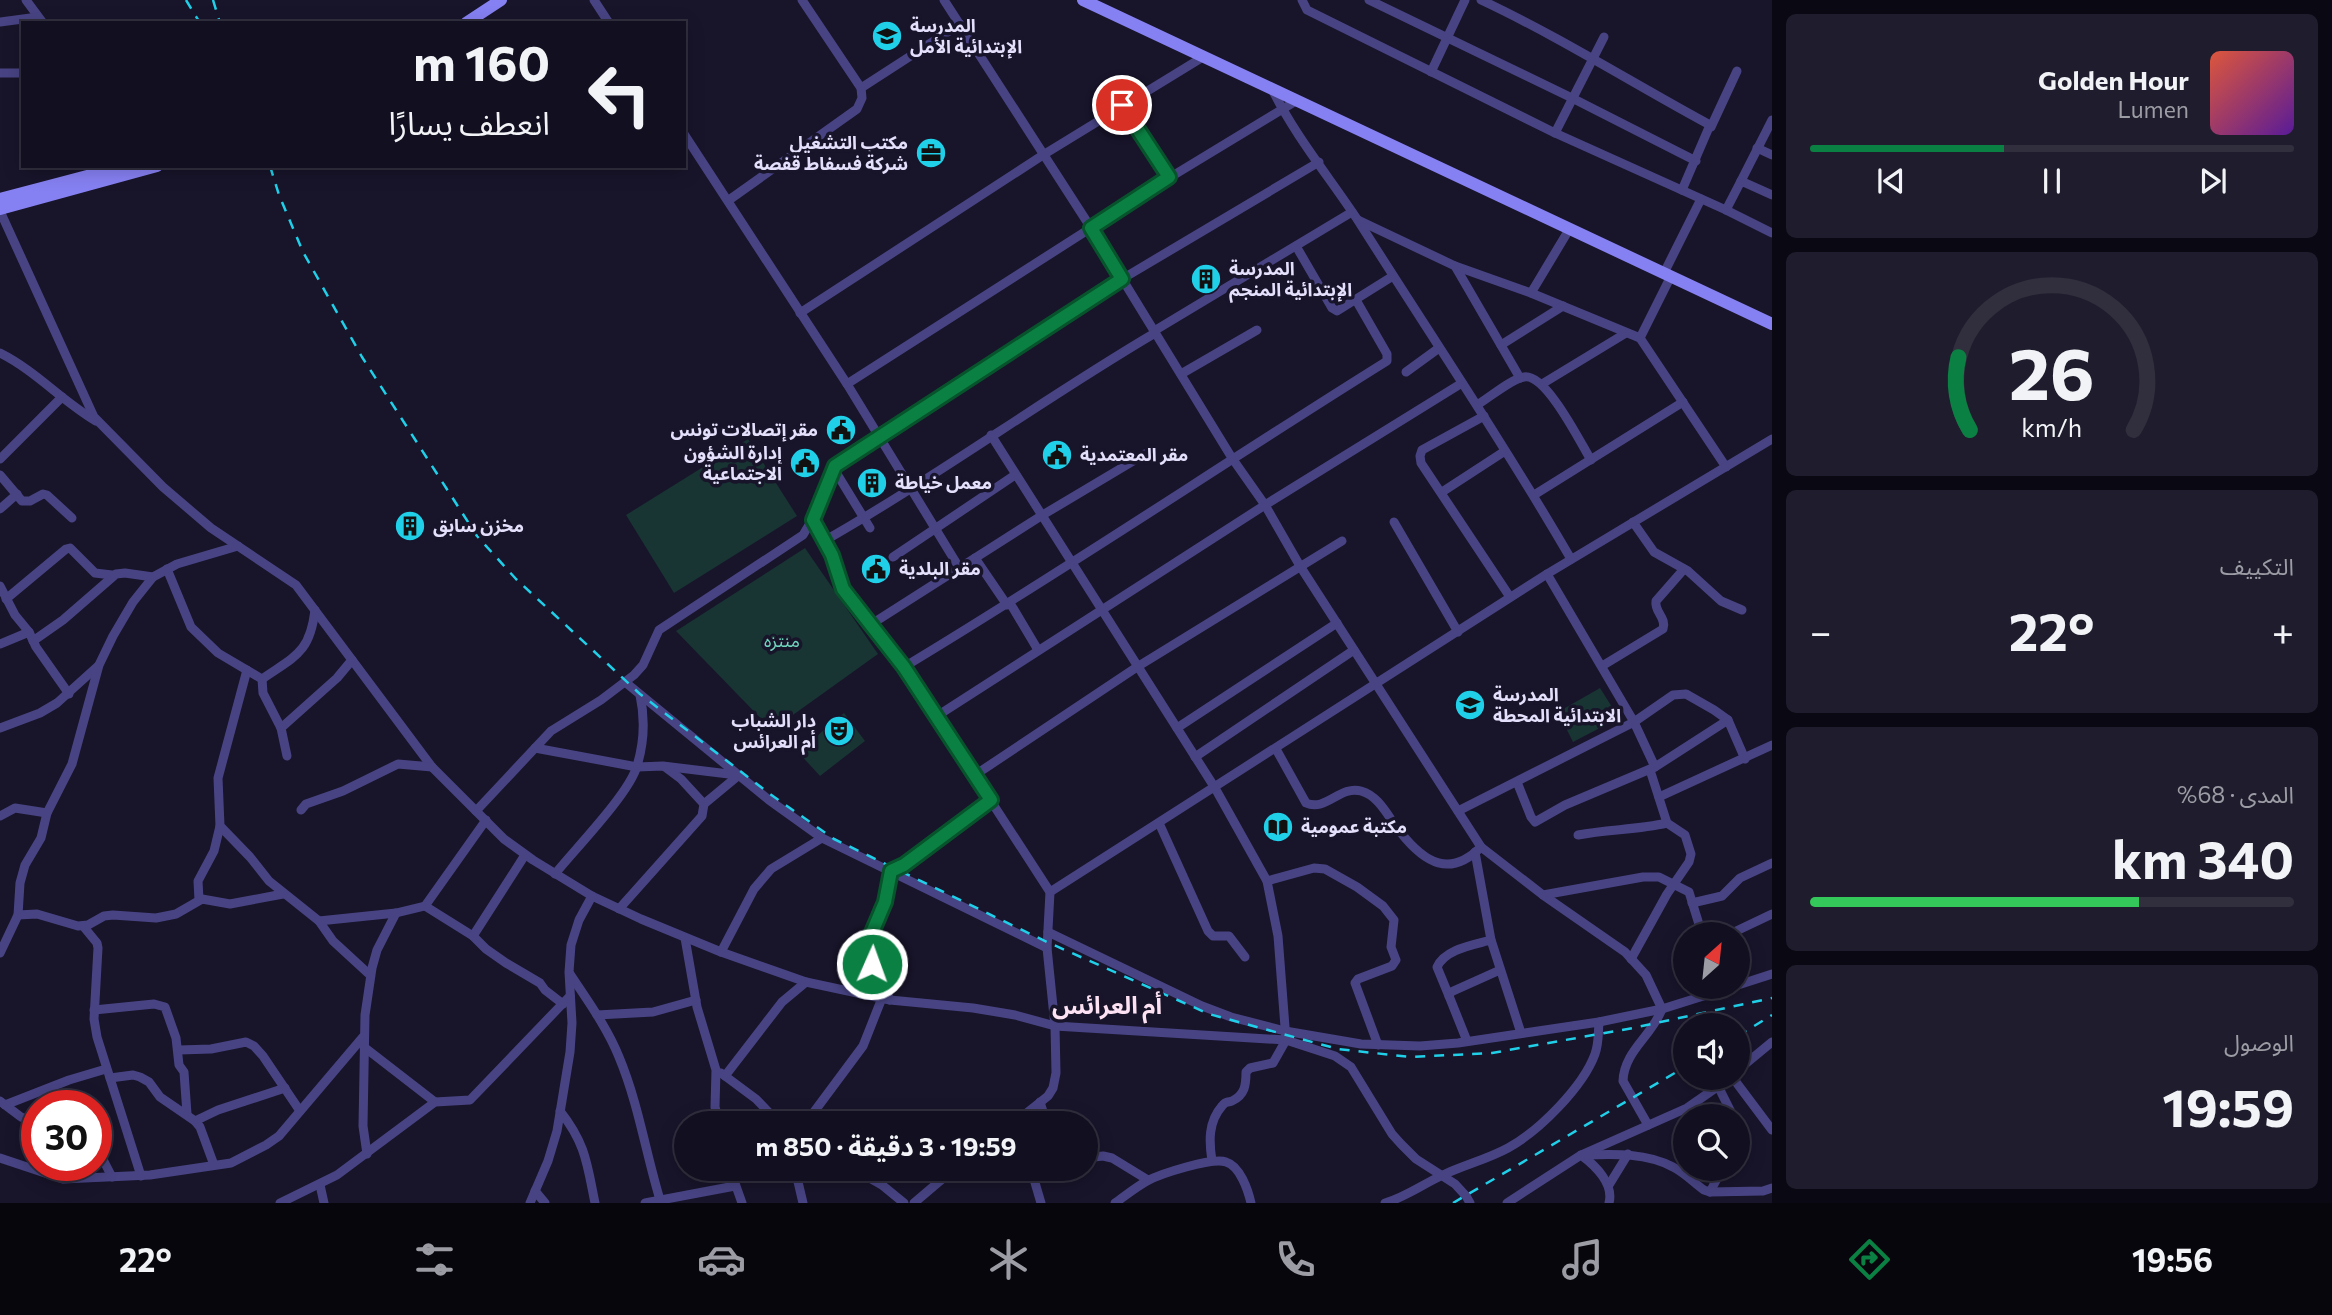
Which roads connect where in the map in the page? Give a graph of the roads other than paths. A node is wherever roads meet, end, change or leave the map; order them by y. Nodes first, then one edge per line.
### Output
1 (26, 0) edge
2 (501, 0) edge
3 (594, 0) edge
4 (802, 0) edge
5 (944, 0) edge
6 (1083, 0) edge
7 (1303, 0) edge
8 (1368, 0) edge
9 (1465, 0) edge
10 (1481, 0) edge
11 (1109, 5) edge
12 (41, 20) edge
13 (469, 21) edge
14 (608, 21) edge
15 (0, 22) edge
16 (960, 24) junction
17 (1604, 37) dead end
18 (1447, 39) junction
19 (1203, 57) junction
20 (1593, 59) junction
21 (1737, 71) dead end
22 (1431, 72) junction
23 (0, 73) edge
24 (21, 73) edge
25 (860, 88) junction
26 (1272, 89) junction
27 (1572, 98) junction
28 (1296, 101) junction
29 (1122, 105) junction
30 (1282, 110) junction
31 (1772, 120) edge
32 (1711, 127) junction
33 (1555, 133) junction
34 (686, 137) edge
35 (1757, 148) junction
36 (1043, 155) junction
37 (1772, 155) edge
38 (1696, 161) junction
39 (1319, 162) junction
40 (119, 168) edge
41 (149, 168) edge
42 (1169, 177) junction
43 (1741, 181) junction
44 (74, 184) junction
45 (1682, 190) junction
46 (1772, 195) edge
47 (0, 199) edge
48 (1701, 199) junction
49 (729, 200) junction
50 (0, 210) edge
51 (1726, 210) junction
52 (1355, 216) junction
53 (1091, 228) junction
54 (1570, 228) junction
55 (1772, 233) edge
56 (1296, 246) junction
57 (1455, 266) junction
58 (1668, 274) junction
59 (1393, 275) junction
60 (1122, 279) junction
61 (1531, 293) junction
62 (1356, 300) junction
63 (1563, 306) junction
64 (800, 313) junction
65 (1772, 324) edge
66 (1257, 330) dead end
67 (1155, 332) junction
68 (1626, 332) junction
69 (1640, 338) junction
70 (1501, 345) junction
71 (1439, 348) junction
72 (0, 353) edge
73 (1406, 372) dead end
74 (1181, 374) junction
75 (1520, 377) junction
76 (1462, 383) junction
77 (847, 384) junction
78 (1542, 384) junction
79 (62, 397) junction
80 (1683, 402) junction
81 (1477, 405) junction
82 (1484, 416) junction
83 (101, 424) junction
84 (991, 435) junction
85 (881, 438) junction
86 (1772, 439) edge
87 (1150, 451) dead end
88 (1505, 451) junction
89 (1232, 458) junction
90 (0, 459) edge
91 (1591, 460) junction
92 (1726, 467) junction
93 (834, 470) junction
94 (0, 475) edge
95 (1014, 475) junction
96 (911, 490) junction
97 (1442, 492) junction
98 (16, 494) junction
99 (1534, 495) junction
100 (1265, 505) junction
101 (0, 509) edge
102 (1041, 516) junction
103 (72, 518) dead end
104 (864, 518) junction
105 (813, 520) junction
106 (1394, 522) dead end
107 (1633, 522) junction
108 (870, 528) dead end
109 (936, 529) junction
110 (824, 541) junction
111 (1342, 541) dead end
112 (237, 546) junction
113 (893, 557) dead end
114 (975, 558) junction
115 (1571, 559) junction
116 (1073, 561) junction
117 (1300, 566) junction
118 (167, 569) junction
119 (960, 569) junction
120 (1684, 569) junction
121 (116, 574) junction
122 (1547, 574) junction
123 (153, 577) junction
124 (0, 586) edge
125 (1510, 597) junction
126 (6, 599) junction
127 (1009, 604) junction
128 (1102, 608) junction
129 (315, 610) junction
130 (1742, 610) dead end
131 (1337, 622) junction
132 (870, 625) junction
133 (1458, 632) junction
134 (31, 636) junction
135 (0, 644) edge
136 (1038, 650) junction
137 (1354, 650) junction
138 (352, 660) junction
139 (99, 665) junction
140 (1602, 666) junction
141 (904, 667) junction
142 (1137, 667) junction
143 (247, 670) junction
144 (262, 678) junction
145 (625, 682) junction
146 (1377, 683) junction
147 (69, 694) junction
148 (639, 694) junction
149 (937, 716) junction
150 (1728, 720) junction
151 (1634, 722) junction
152 (0, 728) edge
153 (281, 728) junction
154 (1177, 728) junction
155 (1772, 745) edge
156 (535, 748) junction
157 (1276, 749) junction
158 (287, 756) dead end
159 (1195, 757) junction
160 (1745, 759) junction
161 (663, 766) junction
162 (432, 767) junction
163 (637, 767) junction
164 (1652, 768) junction
165 (739, 775) junction
166 (975, 775) junction
167 (1517, 782) junction
168 (1215, 788) junction
169 (1659, 797) junction
170 (991, 800) junction
171 (704, 804) junction
172 (301, 810) dead end
173 (476, 811) junction
174 (1458, 811) junction
175 (47, 813) junction
176 (0, 816) edge
177 (486, 820) junction
178 (1159, 823) junction
179 (1667, 823) junction
180 (219, 826) junction
181 (1578, 835) dead end
182 (822, 838) junction
183 (1478, 849) junction
184 (525, 855) junction
185 (1772, 863) edge
186 (891, 871) junction
187 (555, 874) junction
188 (1267, 881) junction
189 (1673, 885) junction
190 (1050, 892) junction
191 (283, 894) junction
192 (1543, 895) junction
193 (592, 896) junction
194 (199, 900) junction
195 (1692, 903) junction
196 (425, 906) junction
197 (619, 909) junction
198 (396, 913) junction
199 (1772, 914) edge
200 (18, 915) junction
201 (319, 921) junction
202 (1698, 922) edge
203 (1750, 924) edge
204 (83, 926) junction
205 (1048, 932) junction
206 (473, 936) junction
207 (684, 938) junction
208 (1491, 940) junction
209 (1047, 948) junction
210 (721, 952) junction
211 (0, 954) edge
212 (1245, 957) dead end
213 (1631, 959) junction
214 (1500, 970) junction
215 (569, 972) junction
216 (1772, 974) edge
217 (370, 975) junction
218 (1750, 981) edge
219 (806, 982) junction
220 (570, 996) junction
221 (1449, 996) junction
222 (886, 999) junction
223 (1694, 999) edge
224 (696, 1000) junction
225 (563, 1004) junction
226 (1662, 1009) junction
227 (94, 1010) junction
228 (597, 1015) junction
229 (1599, 1022) junction
230 (1055, 1026) junction
231 (1521, 1033) junction
232 (1285, 1036) junction
233 (1467, 1041) junction
234 (364, 1042) junction
235 (1772, 1042) edge
236 (1378, 1045) junction
237 (178, 1050) junction
238 (1750, 1060) edge
239 (108, 1073) junction
240 (721, 1073) junction
241 (285, 1087) junction
242 (1712, 1090) edge
243 (1740, 1090) edge
244 (435, 1102) junction
245 (1040, 1102) junction
246 (2, 1103) edge
247 (300, 1111) junction
248 (560, 1111) junction
249 (716, 1111) edge
250 (768, 1111) edge
251 (815, 1111) edge
252 (1029, 1111) edge
253 (1043, 1111) edge
254 (187, 1114) junction
255 (21, 1117) edge
256 (195, 1121) junction
257 (1648, 1125) junction
258 (1772, 1130) edge
259 (367, 1154) junction
260 (1628, 1154) junction
261 (1581, 1155) junction
262 (1098, 1156) edge
263 (0, 1158) edge
264 (1212, 1161) junction
265 (21, 1165) edge
266 (214, 1166) junction
267 (1443, 1175) junction
268 (141, 1176) junction
269 (112, 1177) edge
270 (1148, 1180) junction
271 (734, 1181) edge
272 (798, 1181) edge
273 (875, 1181) edge
274 (940, 1181) edge
275 (1035, 1181) edge
276 (1716, 1181) edge
277 (320, 1185) junction
278 (1609, 1185) junction
279 (735, 1186) junction
280 (1772, 1188) edge
281 (535, 1191) junction
282 (1710, 1192) junction
283 (661, 1201) edge
284 (280, 1203) edge
285 (324, 1203) edge
286 (530, 1203) edge
287 (545, 1203) edge
288 (595, 1203) edge
289 (645, 1203) edge
290 (742, 1203) edge
291 (803, 1203) edge
292 (904, 1203) edge
293 (914, 1203) edge
294 (1041, 1203) edge
295 (1115, 1203) edge
296 (1251, 1203) edge
297 (1385, 1203) edge
298 (1470, 1203) edge
299 (1507, 1203) edge
300 (1609, 1203) edge

1 - 12 street
2 - 13 main road
3 - 14 street
4 - 25 street
5 - 16 street
6 - 11 main road
7 - 22 street
8 - 18 street
9 - 18 street
10 - 20 street
11 - 19 main road
12 - 15 street
16 - 25 street
16 - 36 street
17 - 20 street
18 - 22 street
18 - 27 street
19 - 26 main road
19 - 29 street
20 - 27 street
20 - 32 street
21 - 32 street
22 - 33 street
23 - 24 street
25 - 49 street
26 - 28 main road
26 - 30 street
27 - 33 street
27 - 38 street
28 - 30 street
28 - 54 main road
29 - 36 street
29 - 42 street
30 - 39 street
30 - 42 street
31 - 35 street
32 - 38 street
33 - 45 street
34 - 49 street
35 - 37 street
35 - 43 street
36 - 53 street
36 - 64 street
38 - 45 street
39 - 52 street
39 - 60 street
40 - 44 main road
41 - 44 main road
42 - 53 street
43 - 46 street
43 - 51 street
44 - 47 main road
44 - 50 main road
45 - 48 street
48 - 51 street
48 - 58 street
49 - 64 street
50 - 83 street
51 - 55 street
52 - 56 street
52 - 57 street
52 - 59 street
53 - 60 street
53 - 77 street
54 - 58 main road
54 - 61 street
56 - 62 street
56 - 67 street
57 - 61 street
57 - 70 street
58 - 65 main road
58 - 69 street
59 - 62 street
59 - 71 street
60 - 67 street
60 - 85 street
61 - 63 street
62 - 89 street
63 - 68 street
63 - 70 street
64 - 77 street
66 - 74 street
67 - 74 street
67 - 84 street
68 - 69 street
68 - 78 street
69 - 80 street
70 - 75 street
71 - 73 street
71 - 76 street
72 - 79 street
74 - 89 street
75 - 78 street
75 - 81 street
76 - 81 street
76 - 100 street
77 - 85 street
78 - 91 street
79 - 83 street
79 - 90 street
80 - 91 street
80 - 92 street
81 - 82 street
82 - 88 street
82 - 97 street
83 - 112 street
84 - 95 street
84 - 96 street
85 - 93 street
85 - 96 street
86 - 92 street
87 - 102 street
88 - 97 street
88 - 99 street
89 - 100 street
89 - 116 street
91 - 99 street
92 - 107 street
93 - 104 street
93 - 105 street
94 - 98 street
95 - 102 street
95 - 109 street
96 - 104 street
96 - 109 street
97 - 125 street
98 - 101 street
98 - 103 street
99 - 115 street
100 - 117 street
100 - 128 street
102 - 114 street
102 - 116 street
104 - 108 street
104 - 110 street
105 - 110 street
105 - 145 street
106 - 133 street
107 - 115 street
107 - 120 street
109 - 113 street
109 - 119 street
110 - 132 street
111 - 117 street
112 - 118 street
112 - 129 street
114 - 119 street
114 - 127 street
115 - 122 street
116 - 127 street
116 - 128 street
117 - 131 street
117 - 142 street
118 - 123 street
118 - 143 street
119 - 132 street
120 - 130 street
120 - 140 street
121 - 123 street
121 - 126 street
121 - 134 street
122 - 125 street
122 - 140 street
123 - 139 street
124 - 126 street
125 - 133 street
126 - 134 street
127 - 136 street
127 - 141 street
128 - 136 street
128 - 142 street
129 - 138 street
129 - 144 street
131 - 137 street
131 - 154 street
132 - 141 street
133 - 146 street
134 - 135 street
134 - 147 street
136 - 149 street
137 - 146 street
137 - 159 street
138 - 153 street
138 - 162 street
139 - 147 street
139 - 175 street
140 - 151 street
141 - 149 street
142 - 154 street
142 - 166 street
143 - 144 street
143 - 180 street
144 - 153 street
145 - 148 street
145 - 156 street
146 - 157 street
146 - 174 street
147 - 152 street
148 - 163 street
148 - 165 street
149 - 166 street
150 - 151 street
150 - 160 street
150 - 164 street
151 - 164 street
151 - 167 street
153 - 158 street
154 - 159 street
155 - 160 street
156 - 163 street
156 - 173 street
157 - 168 street
157 - 183 street
159 - 168 street
160 - 169 street
161 - 163 street
161 - 165 street
161 - 171 street
162 - 172 street
162 - 173 street
163 - 187 street
164 - 167 street
164 - 169 street
165 - 171 street
165 - 182 street
166 - 170 street
167 - 174 street
168 - 178 street
168 - 188 street
169 - 179 street
170 - 186 street
170 - 190 street
171 - 197 street
173 - 177 street
174 - 183 street
175 - 176 street
175 - 200 street
177 - 184 street
177 - 196 street
178 - 190 street
178 - 212 street
179 - 181 street
179 - 189 street
180 - 191 street
180 - 194 street
182 - 186 street
182 - 210 street
183 - 192 street
183 - 208 street
184 - 187 street
184 - 206 street
185 - 195 street
186 - 209 street
186 - 222 street
187 - 193 street
188 - 232 street
188 - 236 street
189 - 192 street
189 - 195 street
189 - 213 street
190 - 205 street
191 - 194 street
191 - 201 street
192 - 213 street
193 - 197 street
193 - 215 street
194 - 204 street
195 - 202 street
196 - 198 street
196 - 206 street
197 - 207 street
198 - 201 street
198 - 217 street
199 - 203 street
200 - 204 street
200 - 211 street
201 - 217 street
204 - 227 street
205 - 209 street
205 - 232 street
206 - 225 street
207 - 210 street
207 - 224 street
208 - 214 street
208 - 221 street
209 - 230 street
210 - 219 street
213 - 226 street
214 - 221 street
214 - 231 street
215 - 220 street
215 - 228 street
216 - 218 street
217 - 234 street
219 - 222 street
219 - 240 street
220 - 225 street
220 - 248 street
221 - 233 street
222 - 230 street
222 - 251 street
223 - 226 street
224 - 228 street
224 - 240 street
225 - 244 street
226 - 229 street
226 - 257 street
227 - 237 street
227 - 239 street
228 - 283 street
229 - 231 street
229 - 267 street
230 - 232 street
230 - 245 street
231 - 233 street
232 - 236 street
232 - 264 street
232 - 267 street
233 - 236 street
234 - 244 street
234 - 247 street
234 - 259 street
235 - 238 street
237 - 241 street
237 - 254 street
239 - 246 street
239 - 254 street
239 - 268 street
240 - 249 street
240 - 250 street
241 - 247 street
241 - 256 street
242 - 257 street
243 - 258 street
244 - 259 street
245 - 252 street
245 - 253 street
246 - 255 street
247 - 266 street
248 - 281 street
248 - 288 street
254 - 256 street
256 - 266 street
257 - 261 street
259 - 277 street
260 - 261 street
260 - 278 street
260 - 282 street
261 - 278 street
261 - 299 street
262 - 270 street
263 - 265 street
264 - 270 street
264 - 296 street
266 - 268 street
267 - 297 street
267 - 298 street
268 - 269 street
270 - 295 street
271 - 279 street
272 - 291 street
273 - 292 street
274 - 293 street
275 - 294 street
276 - 282 street
277 - 284 street
277 - 285 street
278 - 300 street
279 - 283 street
279 - 290 street
280 - 282 street
281 - 286 street
281 - 287 street
283 - 289 street

